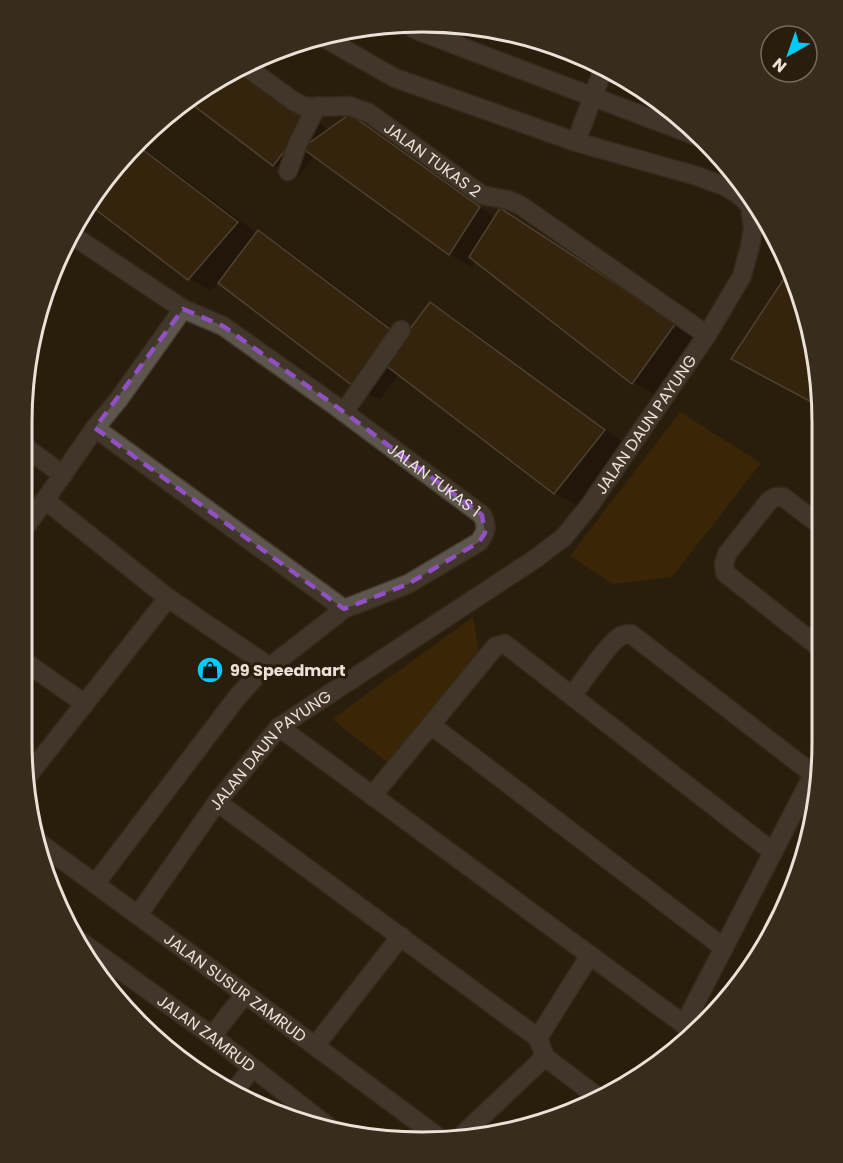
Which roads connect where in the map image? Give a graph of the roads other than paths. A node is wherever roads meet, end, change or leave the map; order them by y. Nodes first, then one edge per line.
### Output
1 (422, 32) edge
2 (333, 42) edge
3 (251, 71) edge
4 (600, 75) edge
5 (591, 97) junction
6 (317, 106) junction
7 (681, 130) edge
8 (576, 142) junction
9 (288, 171) dead end
10 (738, 194) edge
11 (753, 217) edge
12 (77, 239) edge
13 (183, 309) junction
14 (401, 330) dead end
15 (707, 335) junction
16 (344, 412) junction
17 (95, 428) junction
18 (32, 452) edge
19 (63, 475) junction
20 (45, 500) junction
21 (32, 518) edge
22 (812, 519) edge
23 (168, 598) junction
24 (344, 609) junction
25 (812, 642) edge
26 (267, 665) junction
27 (32, 667) edge
28 (572, 696) junction
29 (84, 704) junction
30 (430, 724) junction
31 (279, 727) junction
32 (811, 763) edge
33 (32, 770) edge
34 (809, 782) edge
35 (372, 796) junction
36 (217, 802) junction
37 (47, 848) edge
38 (773, 852) junction
39 (95, 884) junction
40 (138, 915) junction
41 (401, 936) junction
42 (724, 948) junction
43 (92, 950) edge
44 (590, 956) junction
45 (245, 994) junction
46 (691, 1023) edge
47 (687, 1027) edge
48 (212, 1036) junction
49 (538, 1038) junction
50 (315, 1046) junction
51 (545, 1057) junction
52 (252, 1068) junction
53 (239, 1086) edge
54 (591, 1092) edge
55 (315, 1116) edge
56 (469, 1128) edge
57 (431, 1132) edge

1 - 5 street
2 - 8 street, JALAN DAUN PAYUNG
3 - 6 street, JALAN TUKAS 2
4 - 5 street
5 - 7 street
5 - 8 street
6 - 9 street
6 - 15 street, JALAN TUKAS 2
8 - 10 street, JALAN DAUN PAYUNG
11 - 15 street, JALAN DAUN PAYUNG
12 - 13 street, JALAN TUKAS 1
13 - 16 street, JALAN TUKAS 1
13 - 17 street
14 - 16 street
15 - 31 street, JALAN DAUN PAYUNG
16 - 24 street, JALAN TUKAS 1
17 - 19 street
17 - 24 street
18 - 19 street
19 - 20 street
20 - 21 street
20 - 23 street
22 - 25 street
23 - 26 street
23 - 29 street
24 - 26 street, JALAN TUKAS 1
26 - 39 street, JALAN TUKAS 1
27 - 29 street
28 - 30 street
28 - 32 street
28 - 38 street
29 - 33 street
30 - 35 street
30 - 42 street
31 - 35 street
31 - 36 street, JALAN DAUN PAYUNG
34 - 38 street
35 - 44 street
36 - 40 street, JALAN DAUN PAYUNG
36 - 41 street
37 - 39 street, JALAN SUSUR ZAMRUD
38 - 42 street
39 - 40 street, JALAN SUSUR ZAMRUD
40 - 45 street, JALAN SUSUR ZAMRUD
41 - 49 street
41 - 50 street
42 - 46 street
43 - 48 street, JALAN ZAMRUD
44 - 47 street
44 - 49 street
45 - 48 street
45 - 50 street, JALAN SUSUR ZAMRUD
48 - 52 street, JALAN ZAMRUD
49 - 51 street
50 - 57 street, JALAN SUSUR ZAMRUD
51 - 54 street
51 - 56 street
52 - 53 street
52 - 55 street, JALAN ZAMRUD

